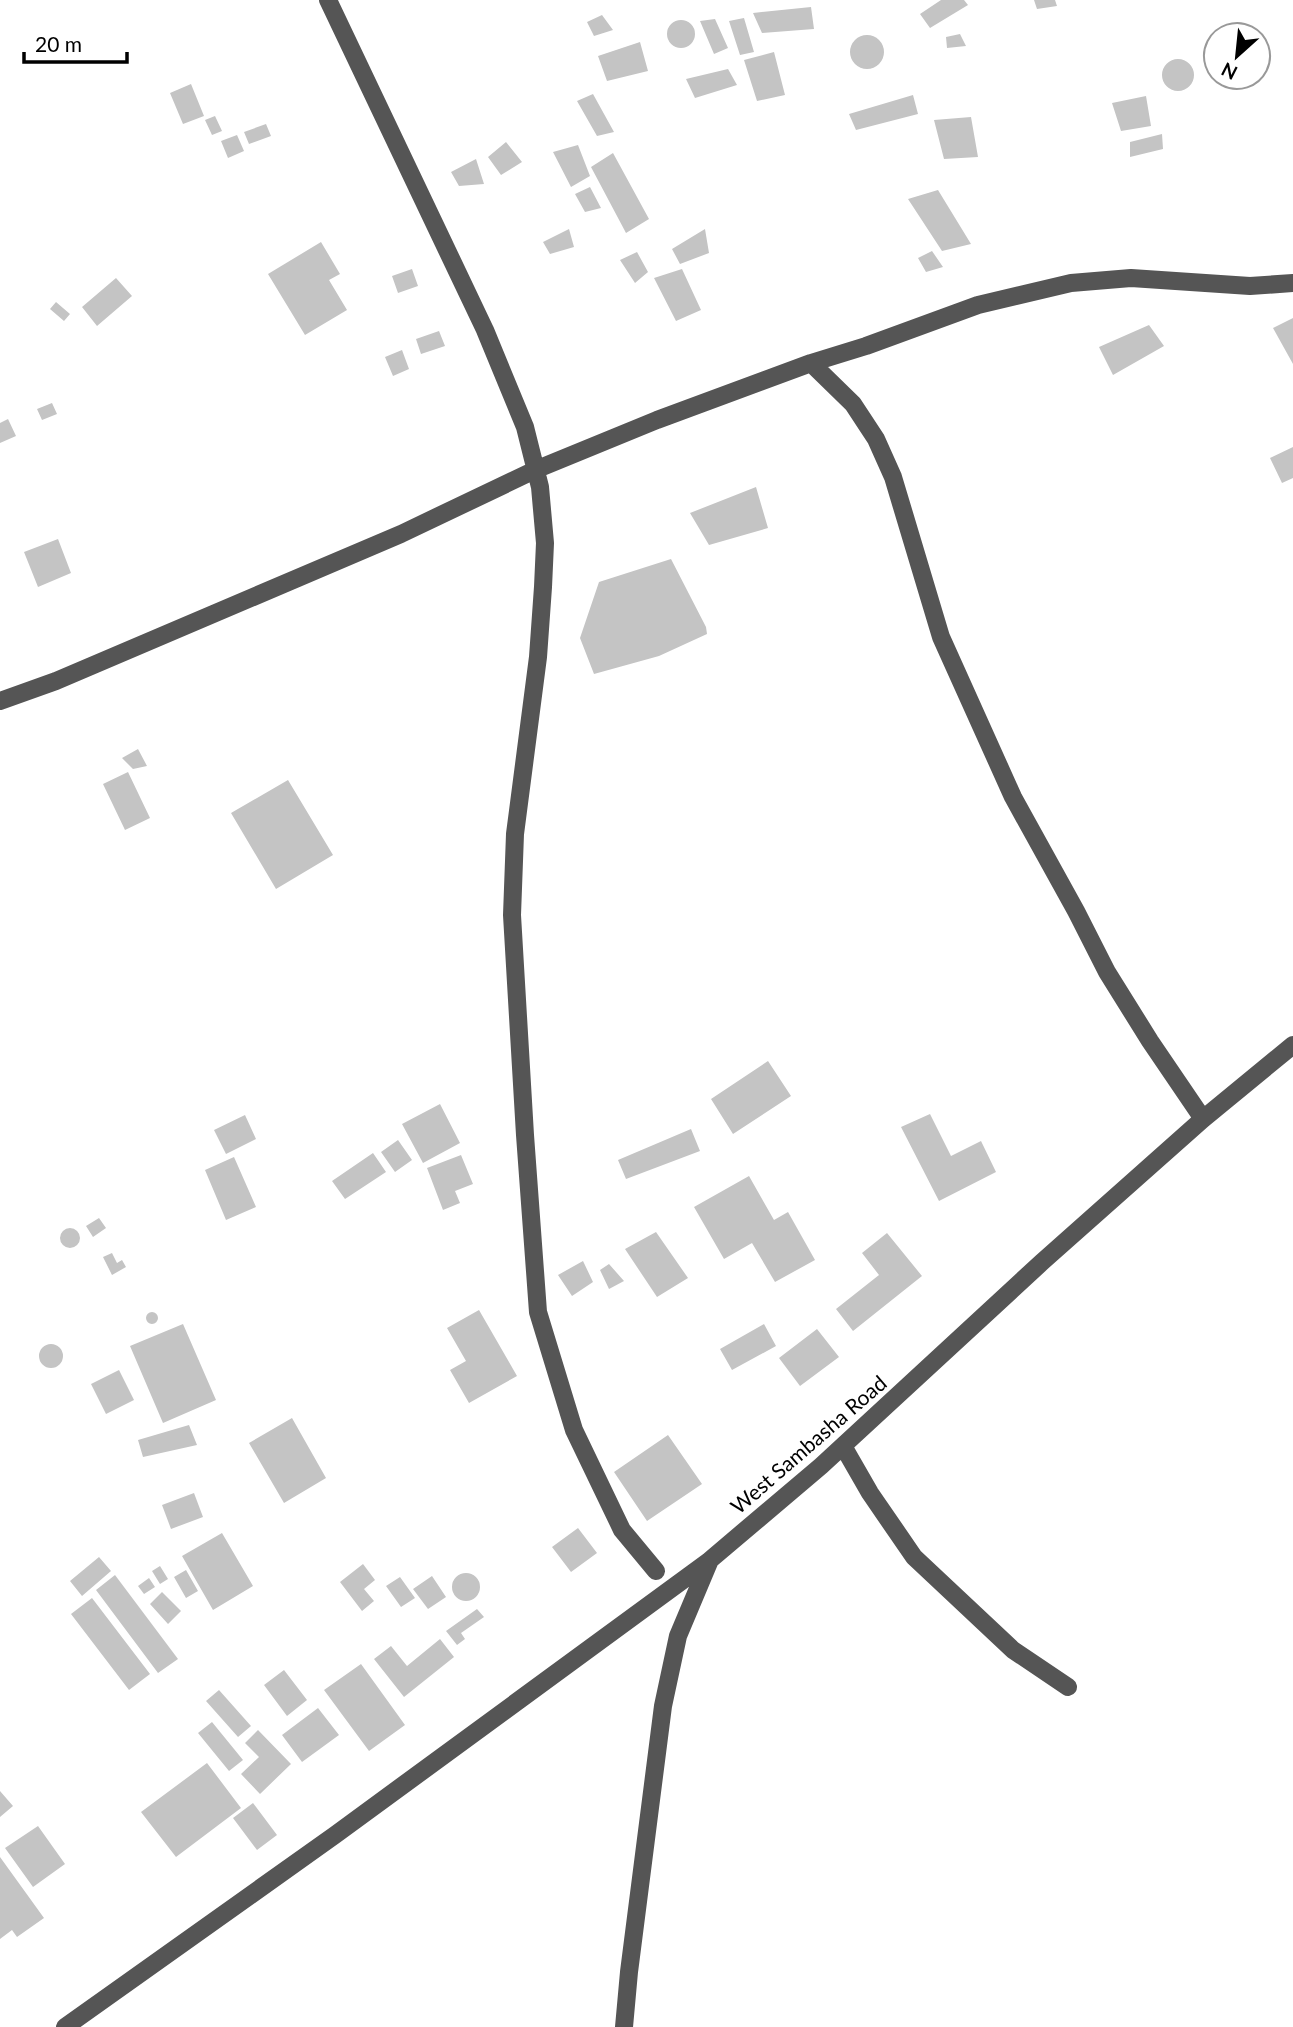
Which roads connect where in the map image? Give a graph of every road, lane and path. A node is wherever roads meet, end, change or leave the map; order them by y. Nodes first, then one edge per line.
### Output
1 (328, 0) edge
2 (1293, 283) edge
3 (811, 363) junction
4 (535, 470) junction
5 (0, 701) edge
6 (1290, 1054) edge
7 (1203, 1119) junction
8 (843, 1446) junction
9 (710, 1560) junction
10 (656, 1571) dead end
11 (1068, 1687) dead end
12 (65, 2027) edge
13 (624, 2027) edge

1 - 4 street
2 - 3 street
3 - 4 street
3 - 7 street
4 - 5 street
4 - 10 street
6 - 7 street, West Sambasha Road
7 - 8 street, West Sambasha Road
8 - 9 street, West Sambasha Road
8 - 11 street
9 - 12 street
9 - 13 street, West Sambasha Road

